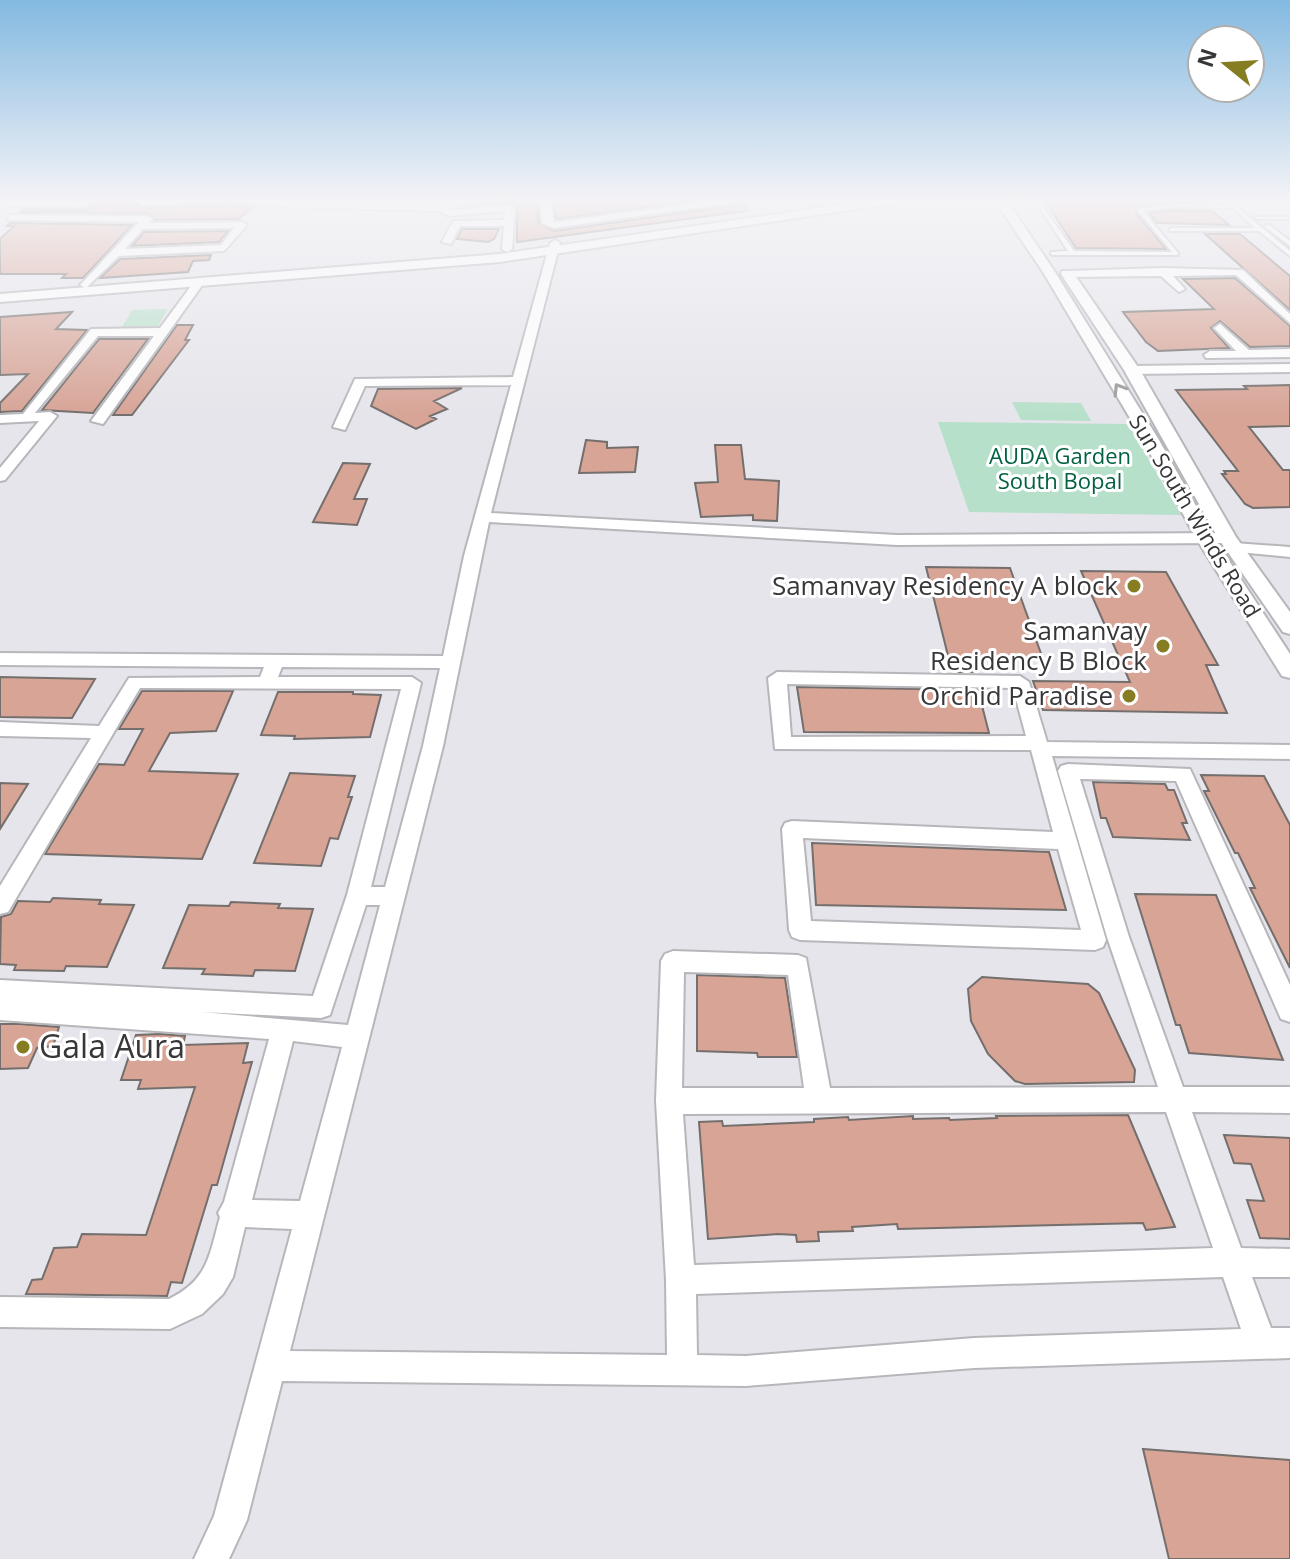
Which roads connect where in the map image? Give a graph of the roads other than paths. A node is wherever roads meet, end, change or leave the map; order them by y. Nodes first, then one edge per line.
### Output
1 (99, 271) edge
2 (253, 271) edge
3 (361, 271) edge
4 (547, 271) edge
5 (1048, 271) edge
6 (1064, 271) edge
7 (1162, 271) junction
8 (1066, 274) junction
9 (198, 284) junction
10 (86, 285) junction
11 (1179, 289) dead end
12 (0, 291) edge
13 (0, 298) edge
14 (1290, 320) edge
15 (1220, 328) dead end
16 (163, 332) junction
17 (1290, 353) edge
18 (1246, 354) junction
19 (1290, 368) edge
20 (1132, 370) junction
21 (1172, 370) junction
22 (517, 381) junction
23 (29, 412) dead end
24 (0, 419) edge
25 (98, 421) dead end
26 (340, 427) dead end
27 (0, 477) edge
28 (482, 517) junction
29 (1205, 538) junction
30 (1290, 541) edge
31 (1231, 543) junction
32 (1266, 548) junction
33 (1290, 552) edge
34 (1290, 627) edge
35 (0, 659) edge
36 (275, 661) junction
37 (449, 662) junction
38 (1290, 671) edge
39 (267, 683) junction
40 (0, 729) edge
41 (93, 731) dead end
42 (1039, 746) junction
43 (1290, 752) edge
44 (1066, 841) junction
45 (358, 895) junction
46 (393, 897) junction
47 (0, 905) edge
48 (0, 991) edge
49 (0, 1009) edge
50 (1290, 1011) edge
51 (284, 1029) junction
52 (357, 1037) junction
53 (1175, 1099) junction
54 (819, 1100) junction
55 (1290, 1100) edge
56 (669, 1101) junction
57 (232, 1213) junction
58 (310, 1215) junction
59 (1232, 1262) junction
60 (1290, 1263) edge
61 (681, 1280) junction
62 (0, 1312) edge
63 (1276, 1343) edge
64 (271, 1366) junction
65 (682, 1371) junction
66 (211, 1559) edge

1 - 10 street
2 - 10 street
3 - 9 street
4 - 22 street
29 -> 5 street, Sun South Winds Road
6 - 8 street
7 - 8 street
7 - 11 street
7 - 14 street
8 - 20 street
9 - 13 street
9 - 16 street
10 - 12 street
15 - 18 street
16 - 23 street
16 - 25 street
17 - 18 street
18 - 21 street
19 - 21 street
20 - 21 street
20 - 31 street
22 - 26 street
22 - 28 street
24 - 27 street
28 - 29 street
28 - 37 street
29 - 31 street
29 - 38 street, Sun South Winds Road
30 - 32 street
31 - 32 street
31 - 34 street
32 - 33 street
35 - 36 street
36 - 37 street
36 - 39 street
37 - 46 street
39 - 45 street
39 - 47 street
40 - 41 street
42 - 42 street
42 - 43 street
42 - 44 street
44 - 44 street
45 - 46 street
45 - 48 street
46 - 52 street
49 - 51 street
50 - 53 street
51 - 52 street
51 - 57 street
52 - 58 street
53 - 54 street
53 - 55 street
53 - 59 street
54 - 56 street
54 - 56 street
56 - 61 street
57 - 58 street
57 - 62 street
58 - 64 street
59 - 60 street
59 - 61 street
59 - 63 street
61 - 65 street
63 - 65 street
64 - 65 street
64 - 66 street

